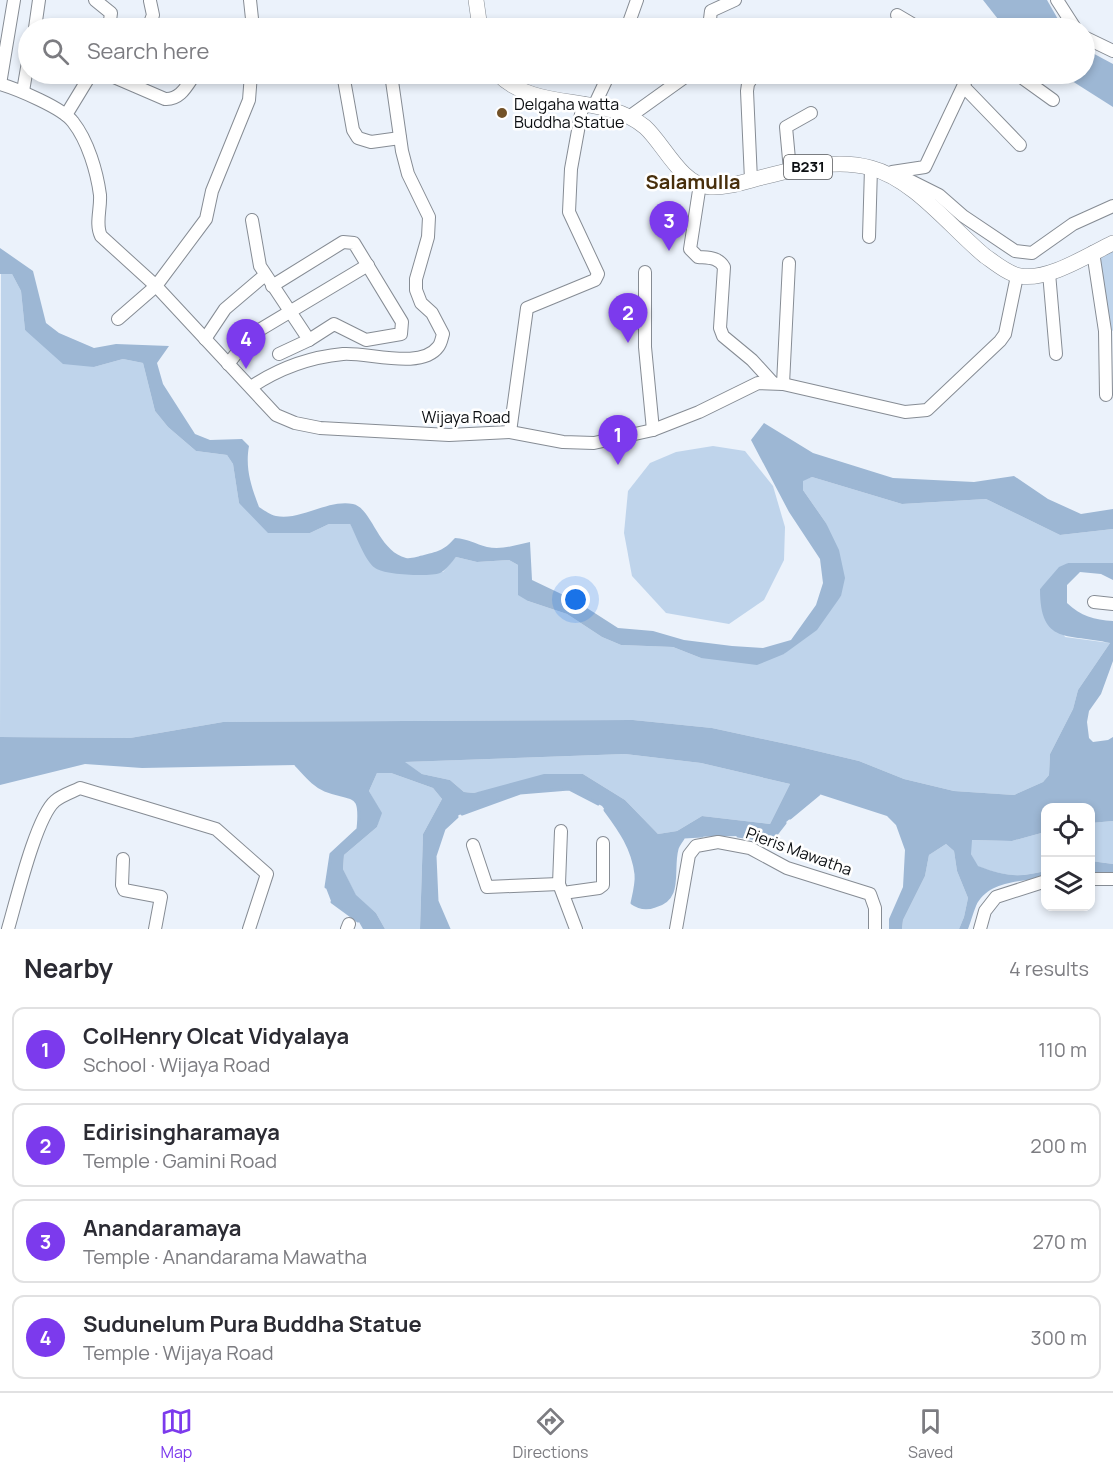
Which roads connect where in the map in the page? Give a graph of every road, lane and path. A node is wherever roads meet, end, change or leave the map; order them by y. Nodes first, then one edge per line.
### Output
1 (14, 0) edge
2 (39, 0) edge
3 (95, 0) edge
4 (250, 0) edge
5 (476, 0) edge
6 (637, 0) edge
7 (735, 0) edge
8 (1057, 0) edge
9 (150, 2) dead end
10 (897, 15) dead end
11 (36, 18) edge
12 (110, 18) edge
13 (152, 18) edge
14 (252, 18) edge
15 (479, 18) edge
16 (631, 18) edge
17 (710, 18) edge
18 (902, 18) edge
19 (1069, 18) edge
20 (1095, 42) edge
21 (1113, 51) edge
22 (0, 84) edge
23 (24, 84) edge
24 (85, 84) edge
25 (130, 84) edge
26 (188, 84) edge
27 (250, 84) edge
28 (345, 84) edge
29 (392, 84) edge
30 (509, 84) edge
31 (603, 84) edge
32 (674, 84) edge
33 (748, 84) edge
34 (965, 84) edge
35 (1031, 84) edge
36 (964, 87) junction
37 (23, 91) junction
38 (1053, 100) dead end
39 (589, 105) junction
40 (811, 113) dead end
41 (66, 116) junction
42 (629, 117) junction
43 (400, 138) junction
44 (1020, 145) dead end
45 (789, 170) junction
46 (882, 171) junction
47 (751, 180) junction
48 (700, 184) junction
49 (1113, 206) edge
50 (252, 220) dead end
51 (869, 237) dead end
52 (1113, 243) edge
53 (1093, 252) junction
54 (789, 263) dead end
55 (368, 264) junction
56 (645, 272) dead end
57 (1049, 273) junction
58 (1017, 276) junction
59 (269, 280) junction
60 (156, 286) junction
61 (289, 312) junction
62 (118, 319) dead end
63 (400, 334) junction
64 (205, 339) junction
65 (309, 340) junction
66 (279, 354) dead end
67 (1056, 354) dead end
68 (402, 359) junction
69 (228, 364) junction
70 (778, 383) junction
71 (251, 387) junction
72 (1106, 395) dead end
73 (653, 430) junction
74 (510, 432) junction
75 (1095, 602) dead end
76 (1113, 604) edge
77 (561, 831) dead end
78 (603, 843) dead end
79 (473, 845) dead end
80 (123, 859) dead end
81 (1095, 879) edge
82 (1113, 879) edge
83 (1041, 883) edge
84 (561, 888) junction
85 (8, 929) edge
86 (155, 929) edge
87 (249, 929) edge
88 (576, 929) edge
89 (676, 929) edge
90 (875, 929) edge
91 (980, 929) edge

1 - 22 street
2 - 11 street
3 - 12 street
4 - 14 street
5 - 15 main road
6 - 16 street
7 - 17 street
8 - 19 street
9 - 13 street
10 - 18 street
20 - 21 street
22 - 37 street, Wijaya Road
23 - 37 street
24 - 41 street
25 - 26 street
27 - 60 street
28 - 43 street
29 - 43 street
30 - 39 main road
31 - 39 street
32 - 42 street
33 - 47 street
34 - 36 street
35 - 38 street
36 - 44 street
36 - 46 street
37 - 41 street, Wijaya Road
39 - 42 main road
39 - 74 street
40 - 45 street
41 - 60 street, Wijaya Road
42 - 48 main road
43 - 68 street
45 - 46 main road, B231
45 - 47 main road, B231
46 - 49 street
46 - 51 street
46 - 58 main road, B231
47 - 48 main road, B231
48 - 70 street
50 - 59 street
52 - 53 main road
53 - 57 main road
53 - 72 street
54 - 70 street
55 - 59 street
55 - 61 street
55 - 63 street
56 - 73 street
57 - 58 main road
57 - 67 street
58 - 70 street, Wijaya Road
59 - 61 street
59 - 64 street
60 - 62 street
60 - 64 street, Wijaya Road
61 - 65 street
61 - 69 street
63 - 65 street
63 - 68 street
64 - 69 street, Wijaya Road
65 - 66 street
68 - 71 street
69 - 71 street, Wijaya Road
70 - 73 street, Wijaya Road
71 - 74 street, Wijaya Road
73 - 74 street, Wijaya Road
75 - 76 street
77 - 84 street
78 - 84 street
79 - 84 street
80 - 86 street
81 - 82 street
83 - 91 street
84 - 88 street
85 - 87 street
89 - 90 street, Pieris Mawatha

